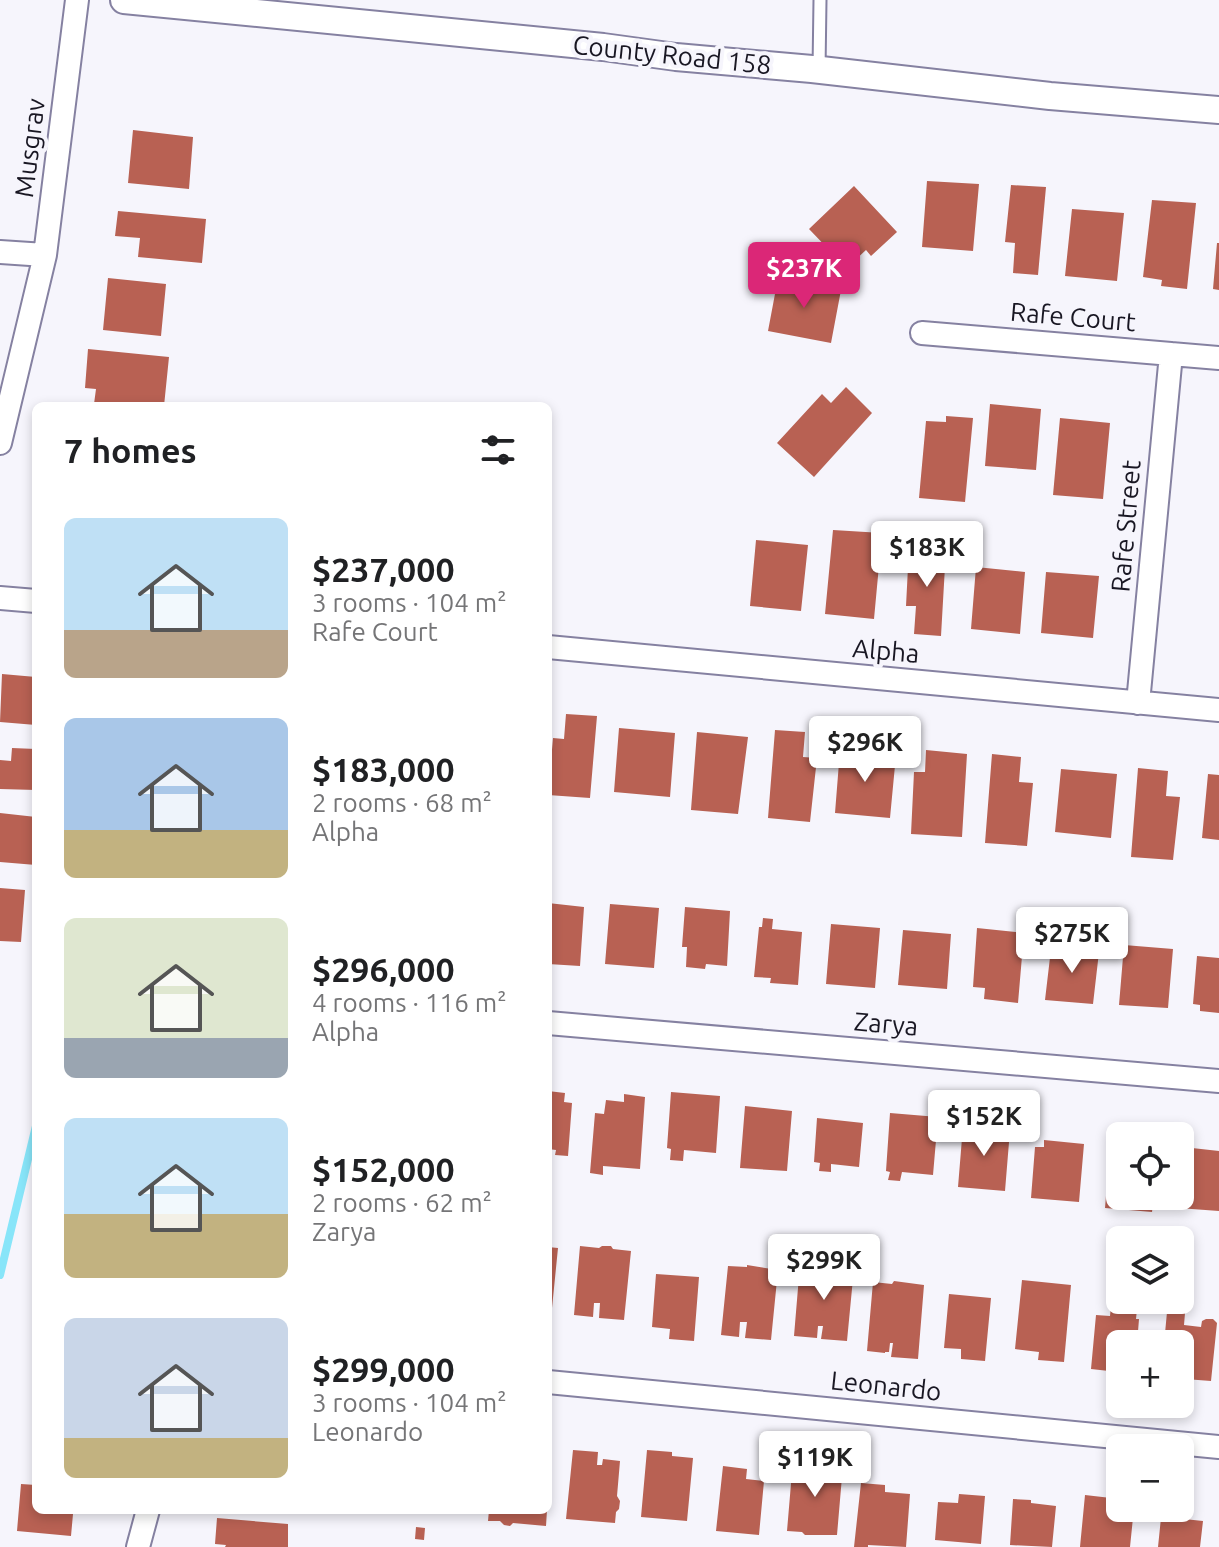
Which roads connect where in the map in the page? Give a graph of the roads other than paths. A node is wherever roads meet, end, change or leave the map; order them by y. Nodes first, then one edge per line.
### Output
1 (77, 0) edge
2 (124, 0) edge
3 (820, 0) edge
4 (819, 70) junction
5 (1219, 110) edge
6 (0, 252) edge
7 (45, 255) junction
8 (922, 333) dead end
9 (1171, 354) junction
10 (1219, 358) edge
11 (0, 443) edge
12 (0, 598) edge
13 (32, 601) edge
14 (552, 647) edge
15 (1138, 703) junction
16 (1219, 710) edge
17 (552, 1023) edge
18 (1219, 1081) edge
19 (552, 1382) edge
20 (1219, 1447) edge
21 (147, 1514) edge
22 (138, 1547) edge

1 - 7 street, Musgrav
2 - 4 street, County Road 158
3 - 4 lane
4 - 5 street, County Road 158
6 - 7 street
7 - 11 street, Musgrav
8 - 9 street, Rafe Court
9 - 10 street, Rafe Court
9 - 15 street, Rafe Street
12 - 13 street
14 - 15 street, Alpha
15 - 16 street, Alpha
17 - 18 street, Zarya
19 - 20 street, Leonardo
21 - 22 street

